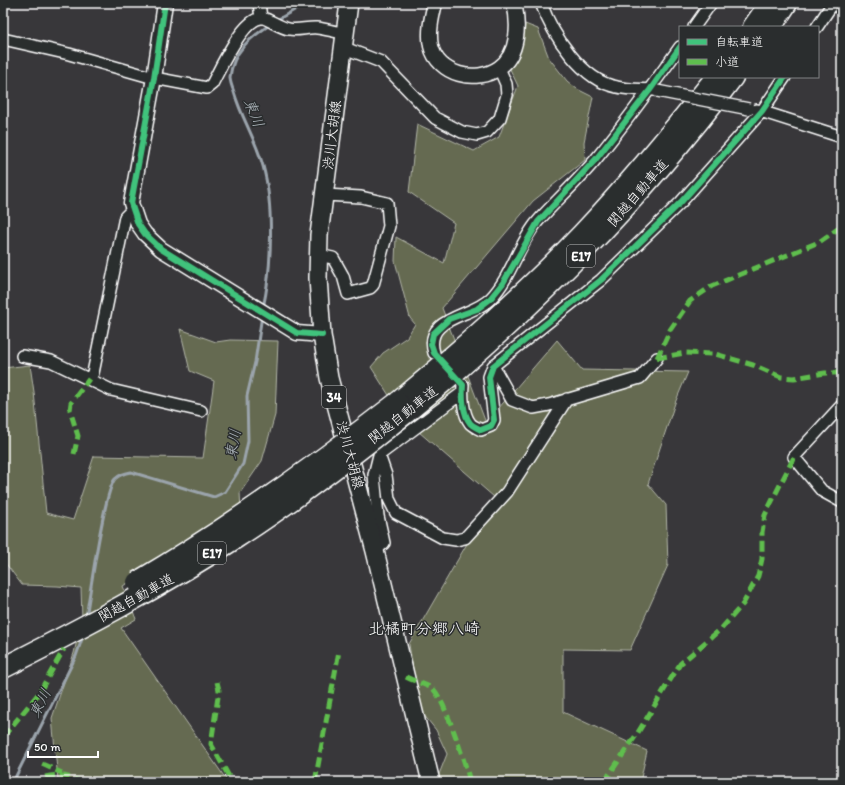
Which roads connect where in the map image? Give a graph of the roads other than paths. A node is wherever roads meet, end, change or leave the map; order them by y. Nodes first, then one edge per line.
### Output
1 (165, 3) edge
2 (259, 3) edge
3 (349, 3) edge
4 (435, 3) edge
5 (514, 3) edge
6 (541, 3) edge
7 (711, 3) edge
8 (770, 3) edge
9 (787, 3) edge
10 (833, 3) edge
11 (264, 19) junction
12 (695, 26) edge
13 (754, 26) edge
14 (772, 26) edge
15 (818, 26) edge
16 (3, 39) edge
17 (343, 40) junction
18 (679, 49) edge
19 (499, 68) junction
20 (154, 78) junction
21 (715, 78) edge
22 (733, 78) edge
23 (784, 78) edge
24 (653, 90) junction
25 (762, 111) junction
26 (842, 137) edge
27 (325, 195) junction
28 (132, 210) junction
29 (318, 255) junction
30 (322, 335) junction
31 (434, 353) dead end
32 (22, 356) dead end
33 (657, 358) dead end
34 (493, 366) junction
35 (89, 379) junction
36 (567, 399) junction
37 (842, 405) edge
38 (402, 408) junction
39 (201, 411) dead end
40 (380, 455) junction
41 (842, 502) edge
42 (375, 551) junction
43 (3, 653) edge
44 (3, 668) edge
45 (431, 782) edge

1 - 20 street
2 - 11 street
3 - 17 main road, 渋川大胡線 / 34
4 - 19 street
5 - 19 street
6 - 24 street
7 - 12 street
8 - 13 highway
9 - 14 highway
10 - 15 street
11 - 17 street
11 - 20 street
16 - 20 street
17 - 19 street
17 - 27 main road, 渋川大胡線 / 34
18 - 24 street
20 - 28 street
21 - 38 highway, 関越自動車道 / E17
22 - 38 highway, 関越自動車道 / E17
23 - 25 street
24 - 25 street, bridge
24 - 31 street
25 - 26 street
25 - 34 street
27 - 29 main road, 渋川大胡線 / 34
27 - 29 street
28 - 30 street
28 - 35 street
29 - 30 main road, 渋川大胡線 / 34
30 - 42 main road, 渋川大胡線 / 34
32 - 35 street
33 - 36 street
34 - 36 street
34 - 40 street
35 - 39 street
36 - 40 street
37 - 41 street
38 - 43 highway, 関越自動車道 / E17, bridge
38 - 44 highway, 関越自動車道 / E17, bridge
40 - 42 street
42 - 45 main road, 渋川大胡線 / 34

